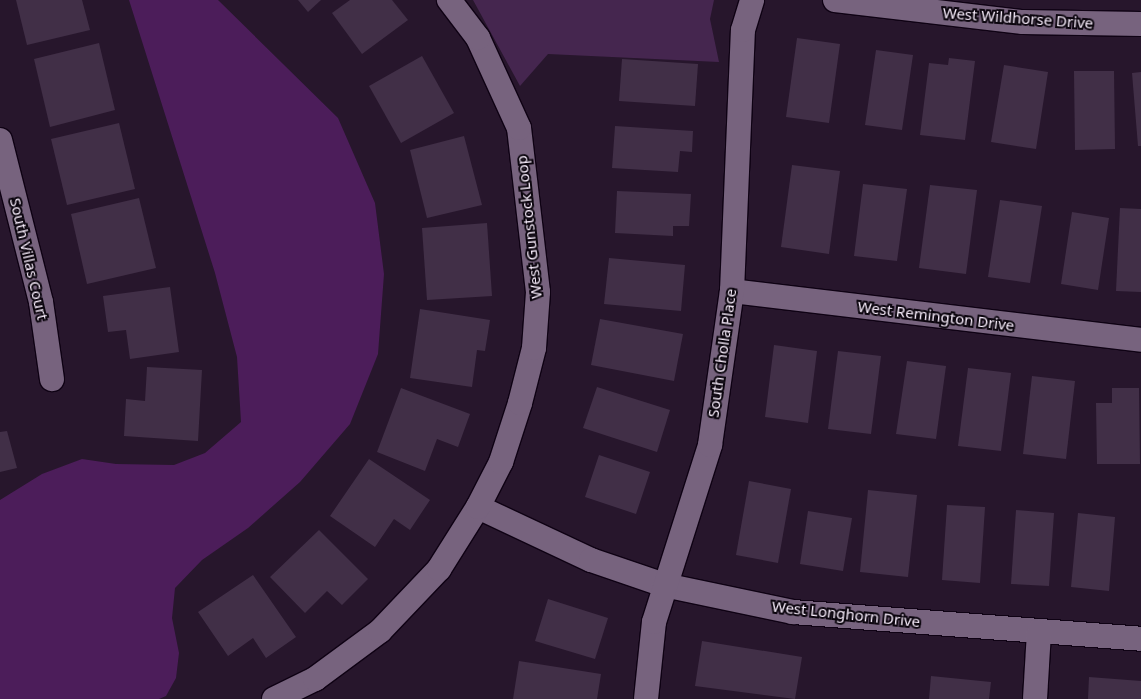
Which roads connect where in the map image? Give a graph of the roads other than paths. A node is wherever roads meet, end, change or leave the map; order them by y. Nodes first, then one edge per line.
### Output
1 (450, 0) edge
2 (752, 0) edge
3 (835, 0) edge
4 (1141, 24) edge
5 (0, 140) edge
6 (732, 291) junction
7 (1141, 340) edge
8 (52, 379) dead end
9 (478, 507) junction
10 (664, 585) junction
11 (1039, 631) junction
12 (1141, 638) edge
13 (274, 699) edge
14 (646, 699) edge
15 (1035, 699) edge

1 - 9 street, West Gunstock Loop
2 - 6 street, South Cholla Place
3 - 4 street, West Wildhorse Drive
5 - 8 street, South Villas Court
6 - 7 street, West Remington Drive
6 - 10 street, South Cholla Place
9 - 10 street, West Longhorn Drive
9 - 13 street, West Gunstock Loop
10 - 11 street, West Longhorn Drive
10 - 14 street, South Cholla Place
11 - 12 street, West Longhorn Drive
11 - 15 street

